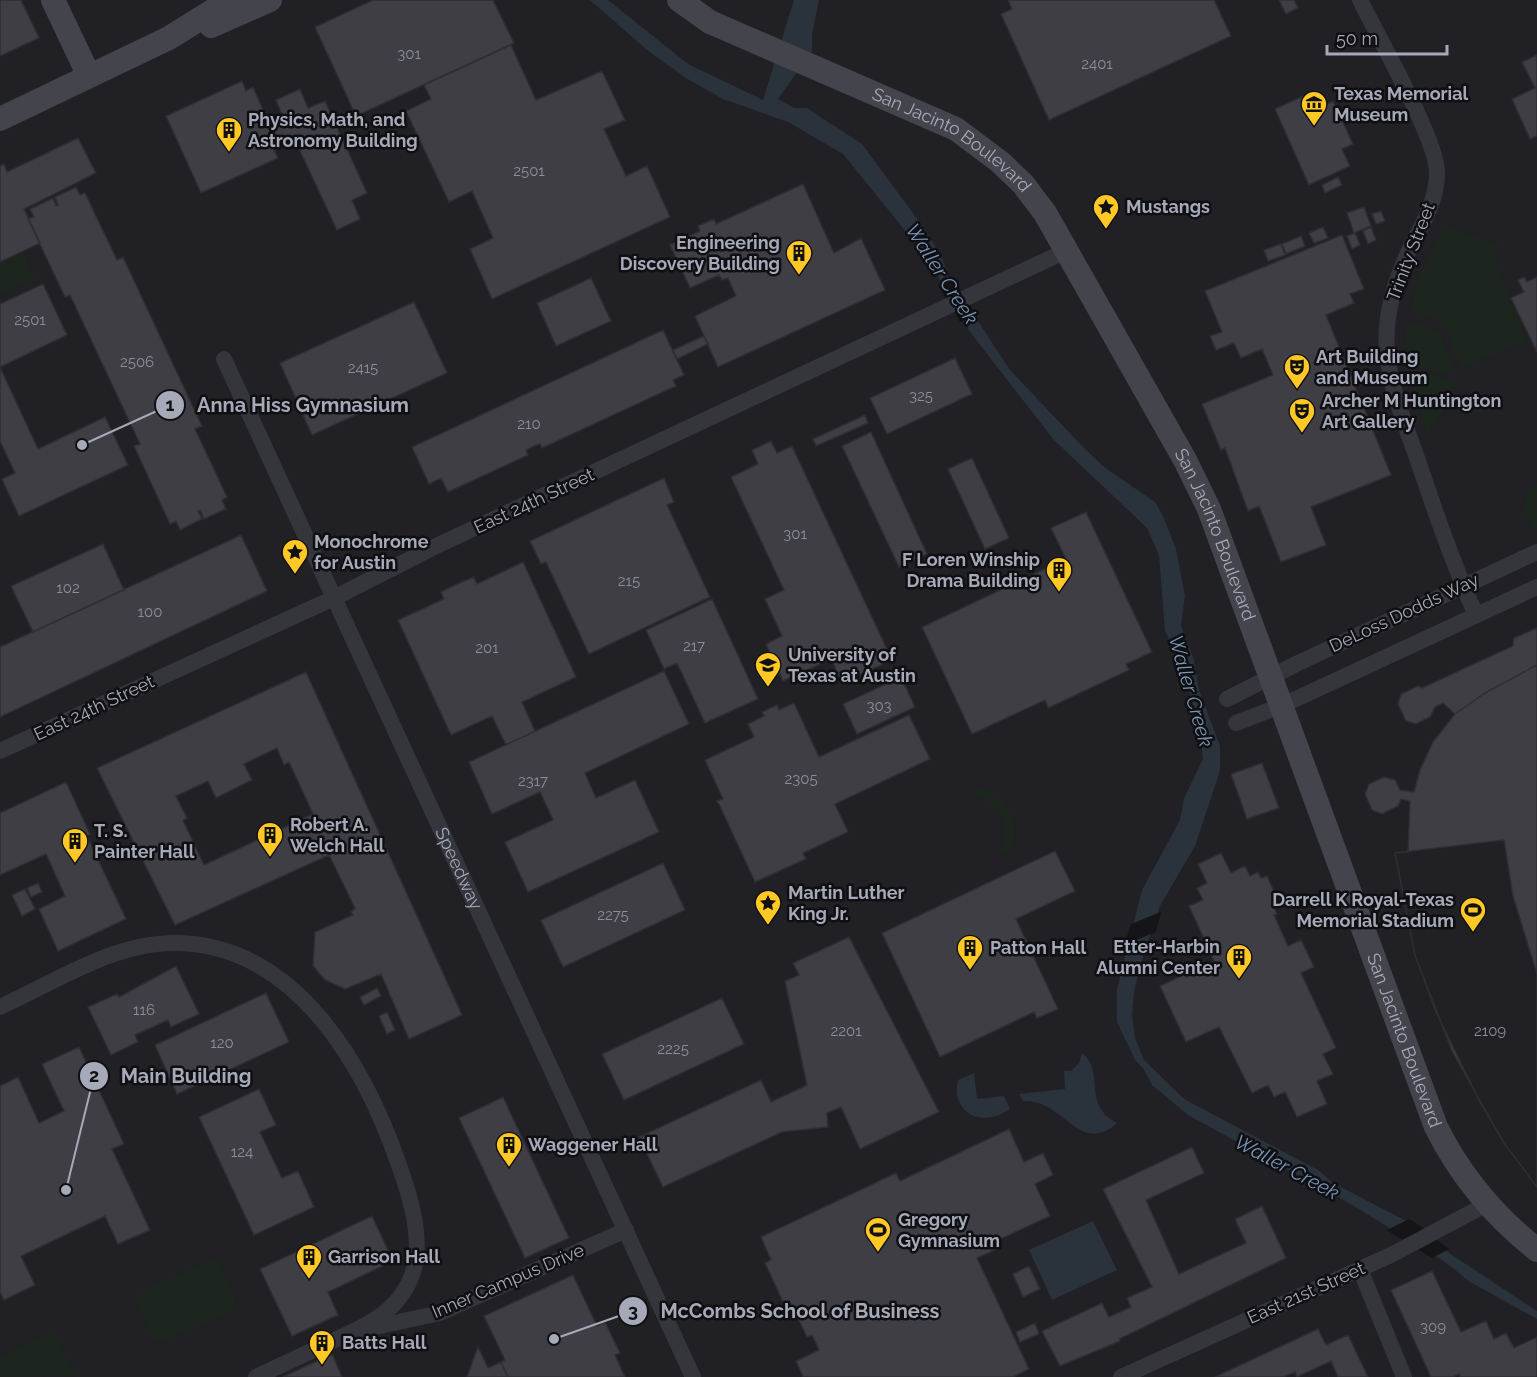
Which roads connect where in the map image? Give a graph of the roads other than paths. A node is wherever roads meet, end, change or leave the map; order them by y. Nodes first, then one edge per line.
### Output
1 (53, 0) edge
2 (230, 0) edge
3 (270, 0) edge
4 (679, 0) edge
5 (1360, 0) edge
6 (169, 38) junction
7 (89, 76) junction
8 (0, 119) edge
9 (1068, 250) junction
10 (224, 359) dead end
11 (1537, 552) edge
12 (1463, 586) junction
13 (1537, 587) edge
14 (334, 598) junction
15 (1476, 615) junction
16 (1272, 675) junction
17 (1227, 699) dead end
18 (1283, 705) junction
19 (1236, 723) dead end
20 (0, 751) edge
21 (0, 1007) edge
22 (1487, 1204) junction
23 (626, 1230) junction
24 (1537, 1250) edge
25 (1360, 1269) junction
26 (352, 1332) junction
27 (255, 1377) edge
28 (693, 1377) edge
29 (1121, 1377) edge
30 (1404, 1377) edge

1 - 7 street
2 - 6 street
3 - 6 street
4 - 9 street, San Jacinto Boulevard
5 - 12 street, Trinity Street
6 - 7 street
7 - 8 street
9 - 14 street, East 24th Street
9 - 16 street, San Jacinto Boulevard
10 - 14 street, Speedway
11 - 12 street, DeLoss Dodds Way
12 - 15 street, Trinity Street
12 - 16 street, DeLoss Dodds Way
13 - 15 street, DeLoss Dodds Way
14 - 20 street, East 24th Street
14 - 23 street, Speedway
15 - 18 street, DeLoss Dodds Way
16 - 17 street, DeLoss Dodds Way
16 - 18 street, San Jacinto Boulevard
18 - 19 street, DeLoss Dodds Way
18 - 22 street, San Jacinto Boulevard
21 - 26 street
22 - 24 street, San Jacinto Boulevard
22 - 25 street, East 21st Street
23 - 26 street, Inner Campus Drive
23 - 28 street, Speedway
25 - 29 street, East 21st Street
25 - 30 street
26 - 27 street, Inner Campus Drive

